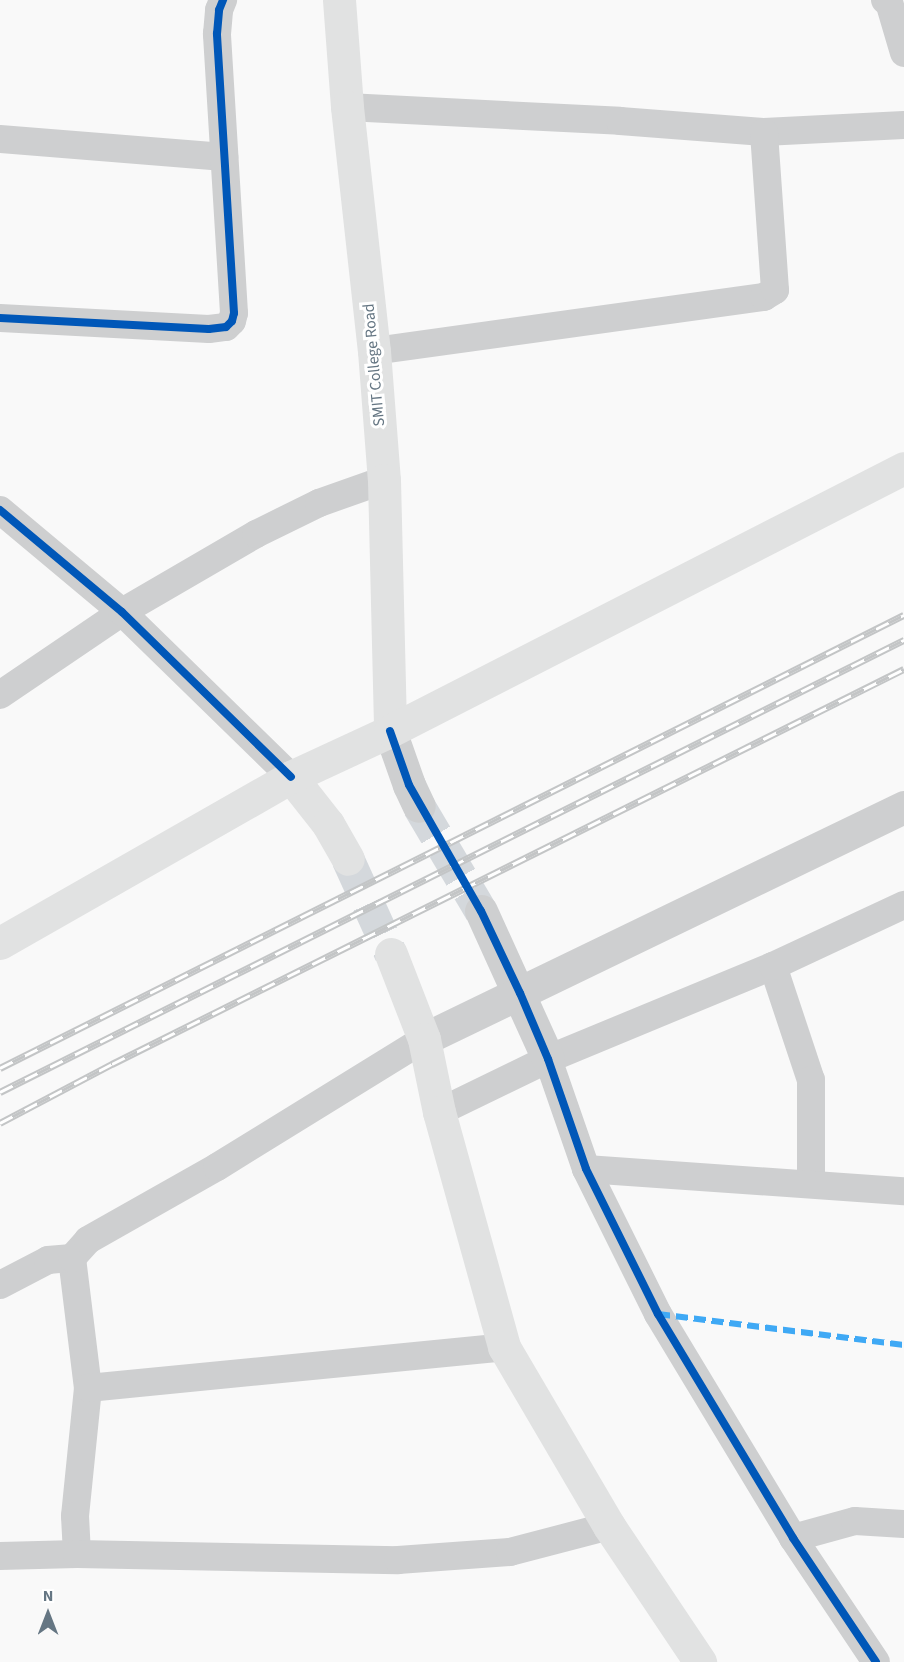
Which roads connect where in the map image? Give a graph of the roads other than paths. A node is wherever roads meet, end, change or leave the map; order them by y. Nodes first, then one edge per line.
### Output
1 (223, 0) edge
2 (339, 0) edge
3 (888, 1) edge
4 (904, 52) edge
5 (347, 107) junction
6 (904, 125) edge
7 (764, 132) junction
8 (0, 139) edge
9 (224, 157) junction
10 (0, 318) edge
11 (374, 351) junction
12 (904, 468) edge
13 (384, 480) junction
14 (0, 510) edge
15 (122, 612) junction
16 (0, 695) edge
17 (390, 731) junction
18 (291, 777) junction
19 (419, 806) tunnel mouth
20 (904, 807) edge
21 (348, 859) tunnel mouth
22 (904, 905) edge
23 (481, 911) tunnel mouth
24 (0, 943) edge
25 (391, 954) tunnel mouth
26 (773, 966) junction
27 (520, 993) junction
28 (424, 1039) junction
29 (548, 1059) junction
30 (439, 1112) junction
31 (586, 1169) junction
32 (811, 1185) junction
33 (904, 1191) edge
34 (72, 1258) junction
35 (0, 1285) edge
36 (504, 1347) junction
37 (88, 1389) junction
38 (904, 1524) edge
39 (609, 1526) junction
40 (792, 1538) junction
41 (77, 1554) junction
42 (0, 1556) edge
43 (700, 1662) edge
44 (876, 1662) edge

1 - 9 street
2 - 5 main road, SMIT College Road
3 - 4 street
5 - 7 street
5 - 11 main road, SMIT College Road
6 - 7 street
7 - 11 street
8 - 9 street
9 - 10 street
11 - 13 main road, SMIT College Road
12 - 17 main road
13 - 15 street
13 - 17 main road, SMIT College Road
14 - 15 street
15 - 16 street
15 - 18 street
17 - 18 main road
17 - 19 street
18 - 21 main road
18 - 24 main road
20 - 27 street
22 - 26 street
23 - 27 street
25 - 28 main road
26 - 29 street
26 - 32 street
27 - 28 street
27 - 29 street
28 - 30 main road
28 - 34 street
29 - 30 street
29 - 31 street
30 - 36 main road
31 - 32 street
31 - 40 street
32 - 33 street
34 - 35 street
34 - 37 street
36 - 37 street
36 - 39 main road
37 - 41 street
38 - 40 street
39 - 41 street
39 - 43 main road
40 - 44 street
41 - 42 street

